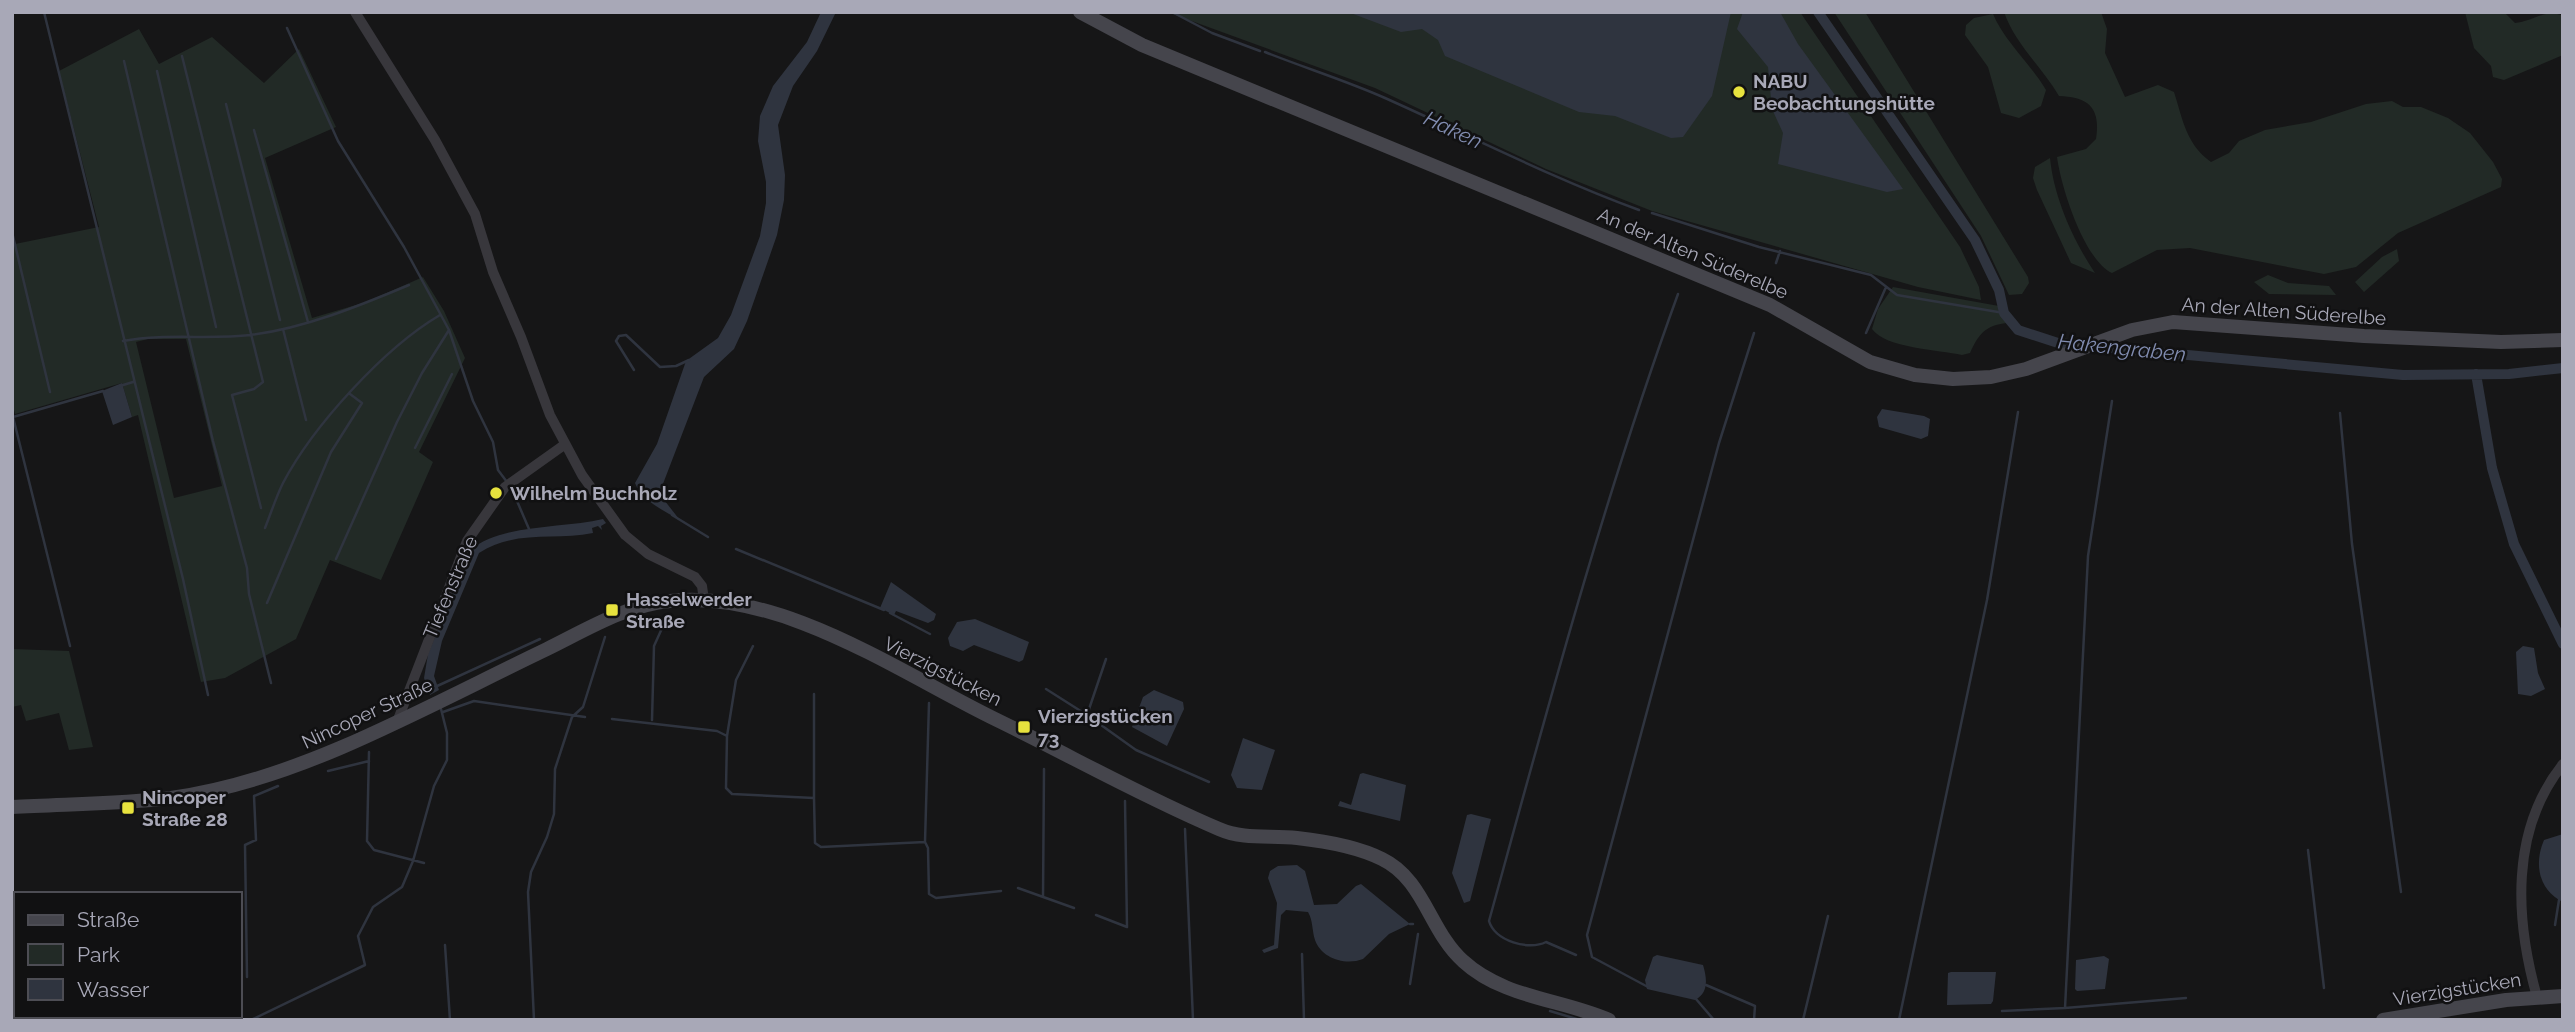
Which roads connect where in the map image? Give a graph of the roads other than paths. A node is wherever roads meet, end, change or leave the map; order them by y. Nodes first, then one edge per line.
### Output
1 (355, 12) edge
2 (1080, 12) edge
3 (2563, 340) edge
4 (564, 445) junction
5 (704, 600) junction
6 (722, 600) joint
7 (397, 722) junction
8 (2563, 764) edge
9 (12, 807) edge
10 (2563, 996) edge
11 (2537, 997) junction
12 (1609, 1020) edge
13 (2383, 1020) edge

1 - 4 street
2 - 3 main road, An der Alten Süderelbe
4 - 5 street
4 - 7 street, Tiefenstraße
5 - 6 main road, Nincoper Straße
5 - 7 main road, Nincoper Straße
6 - 12 main road, Vierzigstücken
7 - 9 main road, Nincoper Straße
8 - 11 street
10 - 11 main road, Vierzigstücken
11 - 13 main road, Vierzigstücken

